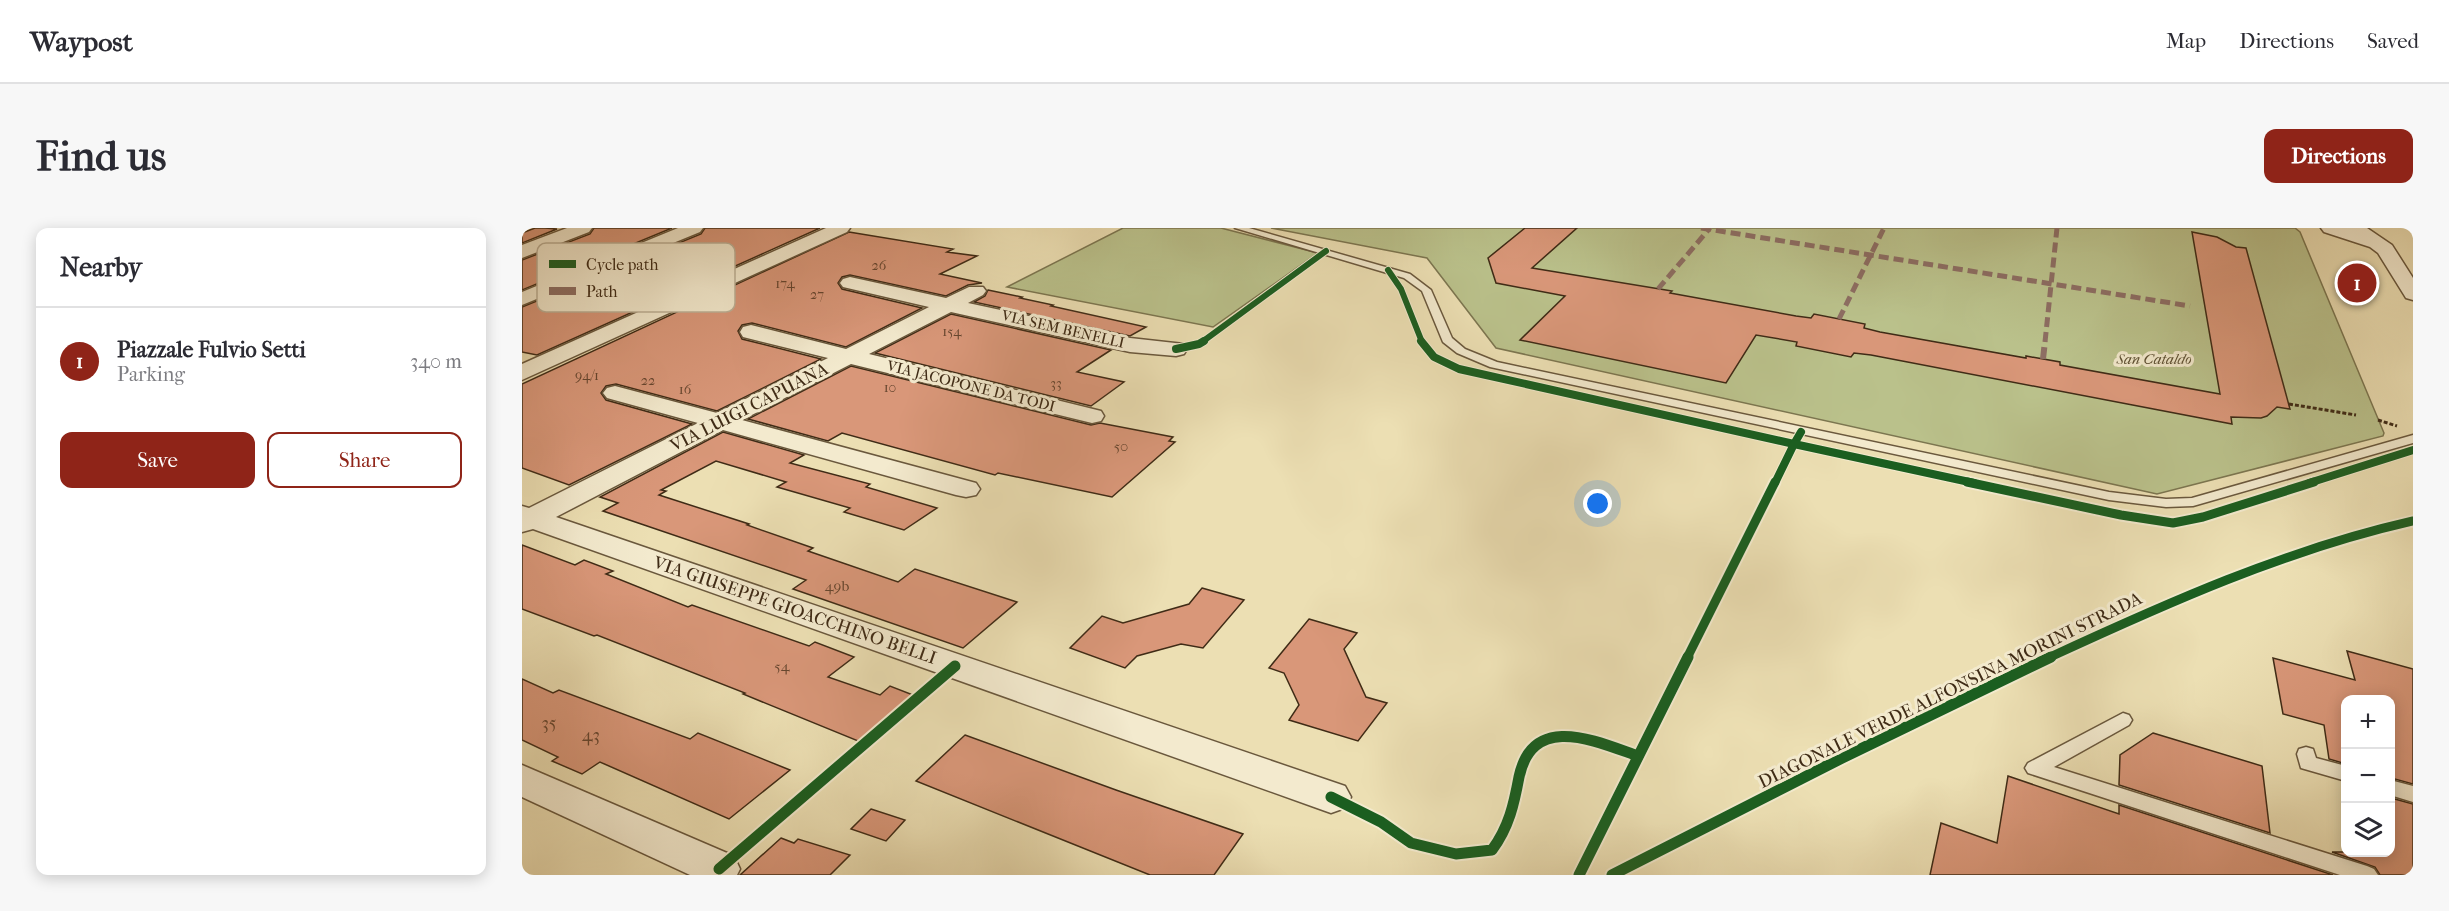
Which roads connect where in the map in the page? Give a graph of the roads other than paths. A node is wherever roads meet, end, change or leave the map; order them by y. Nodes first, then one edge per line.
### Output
1 (583, 228) edge
2 (694, 228) edge
3 (841, 228) edge
4 (1239, 228) edge
5 (2330, 228) edge
6 (2356, 228) edge
7 (560, 243) edge
8 (658, 243) edge
9 (2376, 243) junction
10 (735, 276) edge
11 (850, 283) dead end
12 (976, 291) dead end
13 (537, 293) edge
14 (2413, 294) edge
15 (522, 299) edge
16 (951, 304) junction
17 (656, 312) edge
18 (751, 332) dead end
19 (1176, 349) dead end
20 (849, 356) junction
21 (522, 373) edge
22 (615, 393) dead end
23 (1092, 416) dead end
24 (720, 422) junction
25 (2413, 439) edge
26 (966, 489) dead end
27 (525, 518) edge
28 (2123, 720) dead end
29 (2306, 754) dead end
30 (2341, 773) edge
31 (522, 780) edge
32 (2395, 789) edge
33 (2413, 794) edge
34 (1331, 797) dead end
35 (719, 869) dead end
36 (2367, 875) edge

1 - 7 street
2 - 8 street
3 - 10 street
4 - 25 lane
5 - 9 street
6 - 9 street
9 - 14 street
11 - 16 street, VIA SEM BENELLI
12 - 16 street, VIA LUIGI CAPUANA
13 - 15 street
16 - 19 street, VIA SEM BENELLI
16 - 20 street, VIA LUIGI CAPUANA
17 - 21 street
18 - 20 street, VIA JACOPONE DA TODI
20 - 23 street, VIA JACOPONE DA TODI
20 - 24 street, VIA LUIGI CAPUANA
22 - 24 street
24 - 26 street
24 - 27 street, VIA LUIGI CAPUANA
27 - 34 street, VIA GIUSEPPE GIOACCHINO BELLI
28 - 36 lane
29 - 30 lane
31 - 35 street
32 - 33 lane

